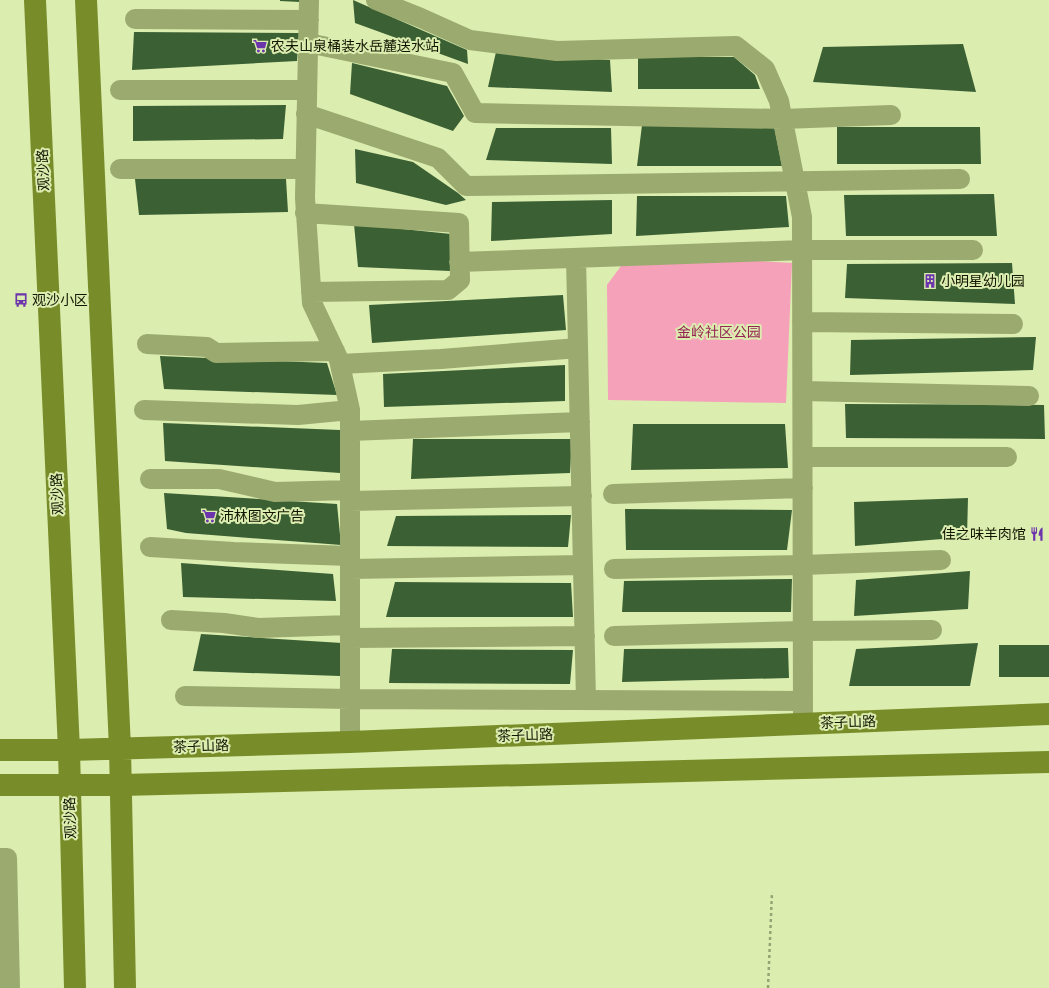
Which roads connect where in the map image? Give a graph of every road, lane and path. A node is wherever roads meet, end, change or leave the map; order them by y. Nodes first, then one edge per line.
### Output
1 (26, 0) edge
2 (35, 0) edge
3 (86, 0) edge
4 (309, 0) edge
5 (376, 0) edge
6 (135, 19) dead end
7 (309, 20) junction
8 (36, 25) junction
9 (308, 43) junction
10 (120, 90) dead end
11 (307, 90) junction
12 (306, 114) junction
13 (891, 115) dead end
14 (782, 119) junction
15 (120, 169) dead end
16 (305, 169) junction
17 (960, 179) dead end
18 (795, 181) junction
19 (306, 213) junction
20 (802, 250) junction
21 (973, 250) dead end
22 (576, 258) junction
23 (459, 262) junction
24 (311, 292) junction
25 (802, 322) junction
26 (1013, 324) dead end
27 (147, 344) dead end
28 (578, 348) junction
29 (338, 357) junction
30 (802, 391) junction
31 (1029, 396) dead end
32 (144, 410) dead end
33 (350, 410) junction
34 (580, 422) junction
35 (350, 431) junction
36 (1007, 457) dead end
37 (802, 458) junction
38 (150, 479) dead end
39 (802, 488) junction
40 (613, 494) dead end
41 (350, 495) junction
42 (582, 496) junction
43 (150, 547) dead end
44 (941, 560) dead end
45 (350, 563) junction
46 (583, 565) junction
47 (802, 566) junction
48 (614, 569) dead end
49 (171, 620) dead end
50 (932, 630) dead end
51 (802, 631) junction
52 (350, 632) junction
53 (585, 636) junction
54 (614, 636) dead end
55 (185, 696) dead end
56 (350, 699) junction
57 (586, 700) junction
58 (802, 701) junction
59 (1049, 714) edge
60 (802, 724) junction
61 (350, 742) junction
62 (120, 748) junction
63 (0, 750) edge
64 (68, 750) junction
65 (1049, 762) edge
66 (0, 785) edge
67 (121, 785) junction
68 (69, 786) junction
69 (0, 858) edge
70 (772, 892) dead end
71 (10, 988) edge
72 (75, 988) edge
73 (124, 988) edge
74 (768, 988) edge

1 - 8 main road
2 - 8 main road, 观沙路
3 - 62 main road
4 - 7 street
5 - 14 street
6 - 7 street
7 - 9 street
8 - 64 main road, 观沙路
9 - 11 street
9 - 14 street
10 - 11 street
11 - 12 street
12 - 16 street
12 - 18 street
13 - 14 street
14 - 18 street
15 - 16 street
16 - 19 street
17 - 18 street
18 - 20 street
19 - 23 street
19 - 24 street
20 - 21 street
20 - 22 street
20 - 25 street
22 - 23 street
22 - 28 street
23 - 24 street
24 - 29 street
25 - 26 street
25 - 30 street
27 - 29 street
28 - 29 street
28 - 34 street
29 - 33 street
30 - 31 street
30 - 37 street
32 - 33 street
33 - 35 street
34 - 35 street
34 - 42 street
35 - 41 street
36 - 37 street
37 - 39 street
38 - 41 street
39 - 40 street
39 - 47 street
41 - 42 street
41 - 45 street
42 - 46 street
43 - 45 street
44 - 47 street
45 - 46 street
45 - 52 street
46 - 53 street
47 - 48 street
47 - 51 street
49 - 52 street
50 - 51 street
51 - 54 street
51 - 58 street
52 - 53 street
52 - 56 street
53 - 57 street
55 - 56 street
56 - 57 street
56 - 61 street
57 - 58 street
58 - 60 street
59 - 60 main road, 茶子山路
60 - 61 main road, 茶子山路
61 - 62 main road, 茶子山路
62 - 64 main road, 茶子山路
62 - 67 main road
63 - 64 main road, 茶子山路
64 - 68 main road, 观沙路
65 - 67 main road
66 - 68 main road
67 - 68 main road
67 - 73 main road
68 - 72 main road, 观沙路
69 - 71 street
70 - 74 path

